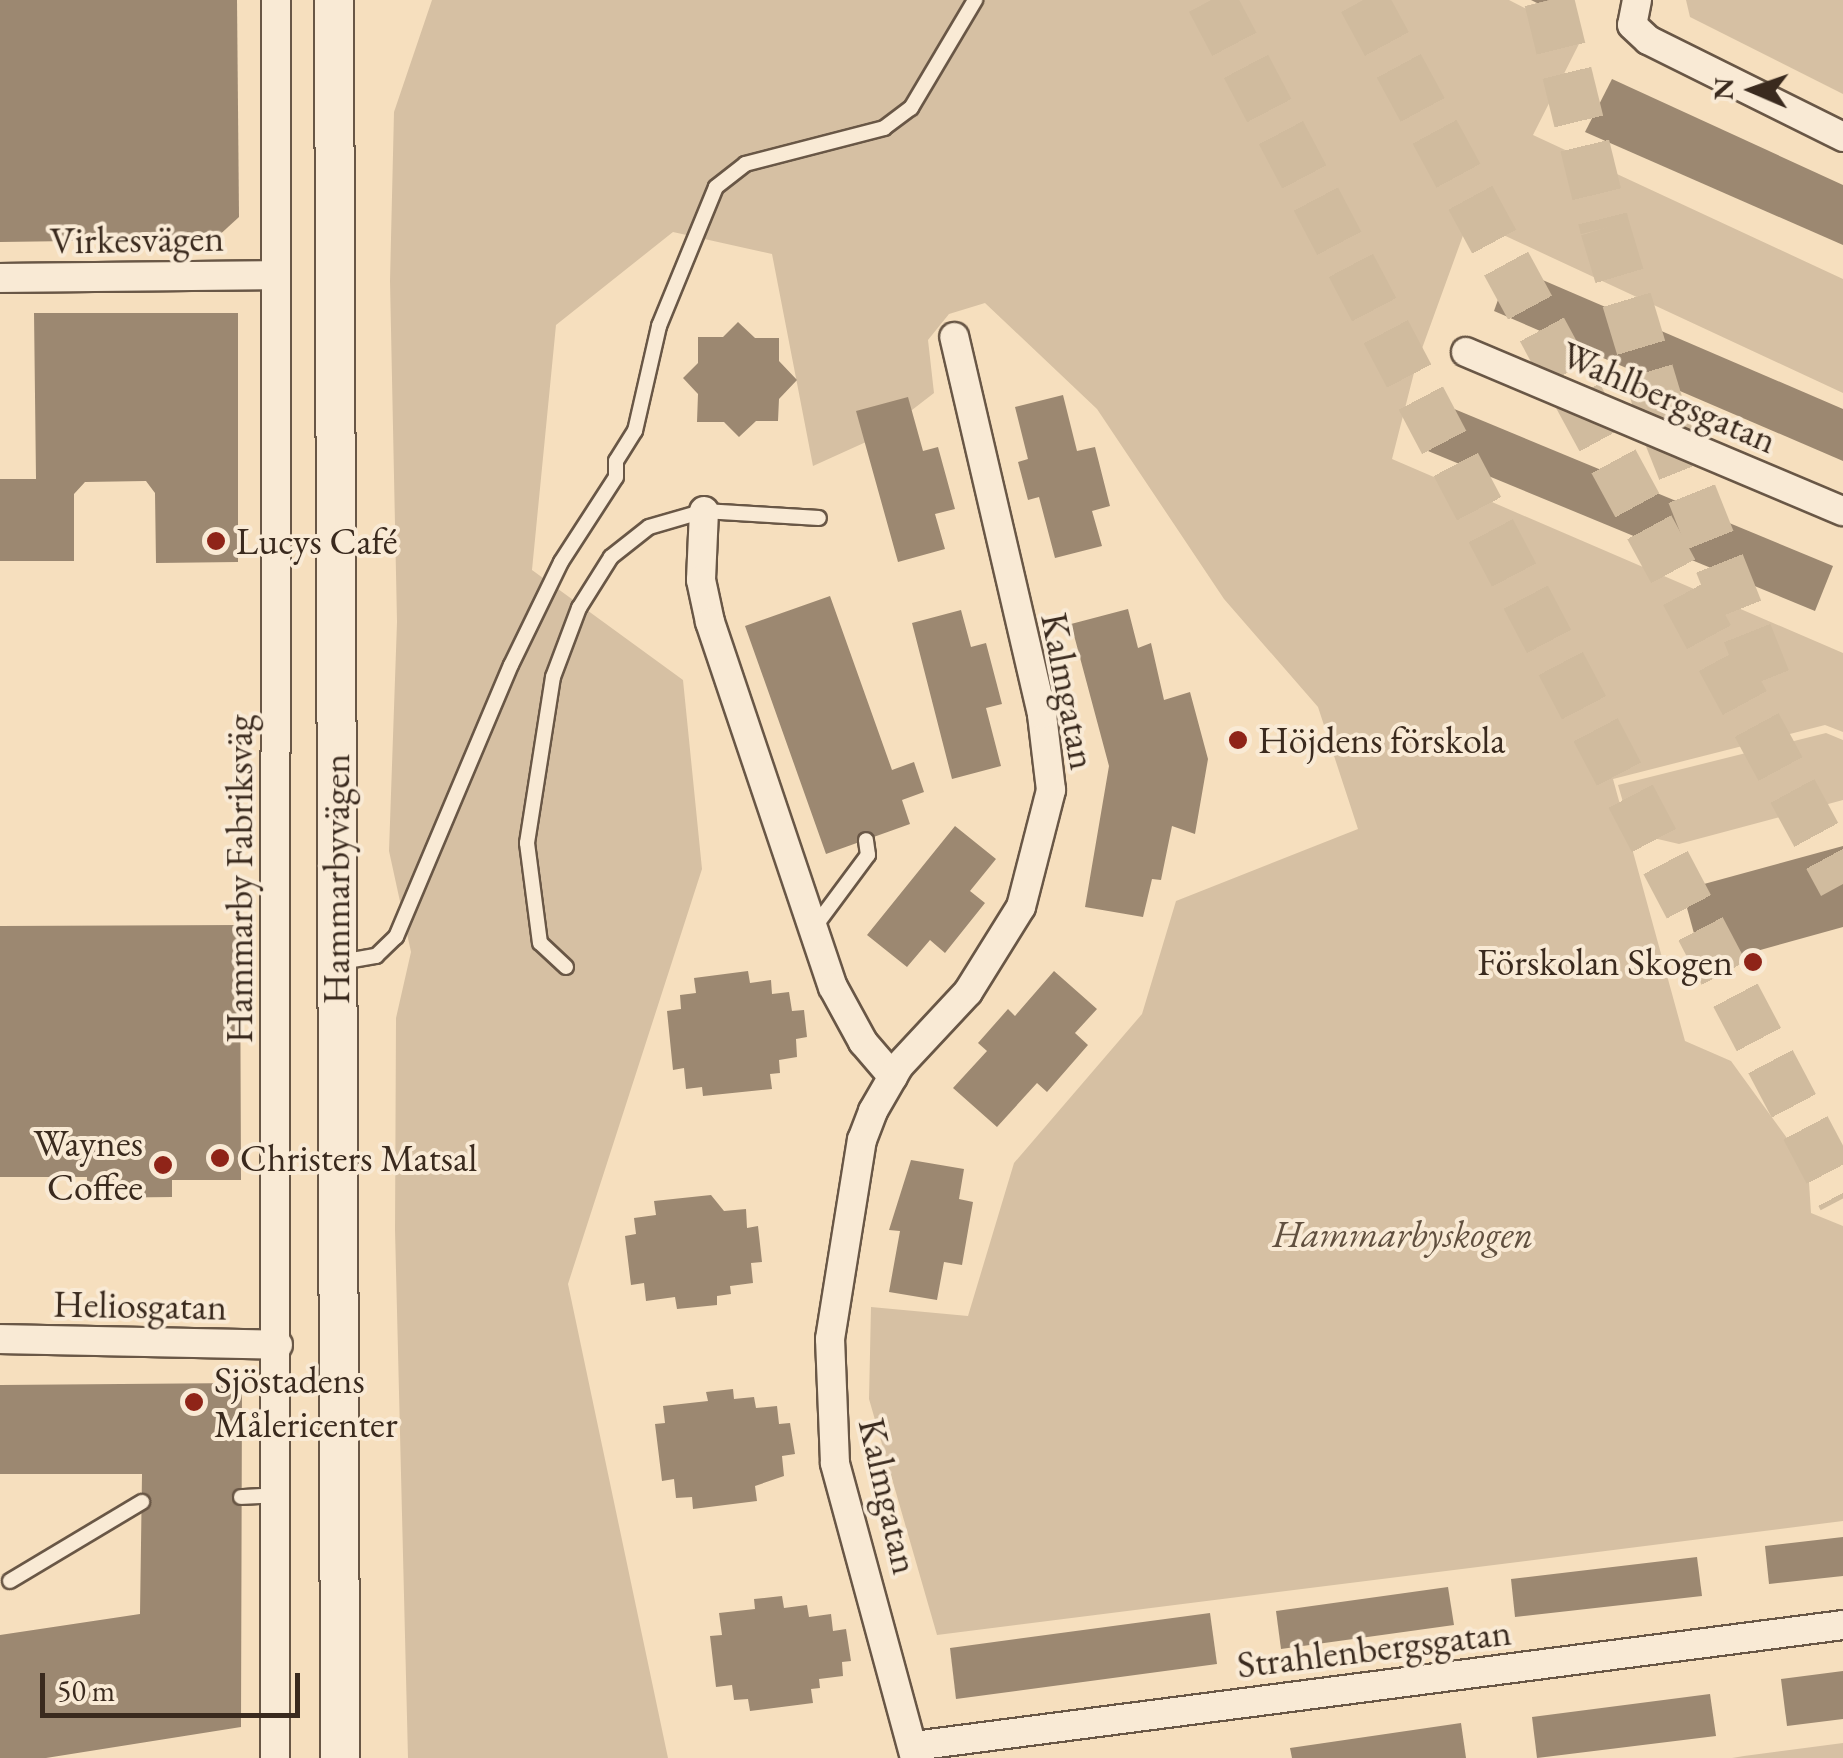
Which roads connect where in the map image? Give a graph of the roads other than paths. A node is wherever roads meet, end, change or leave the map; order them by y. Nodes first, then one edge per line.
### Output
1 (276, 0) edge
2 (334, 0) edge
3 (975, 0) edge
4 (1635, 12) edge
5 (1843, 137) edge
6 (275, 276) junction
7 (0, 278) edge
8 (954, 337) dead end
9 (1466, 352) dead end
10 (704, 511) junction
11 (1843, 511) edge
12 (819, 518) dead end
13 (866, 840) dead end
14 (816, 925) junction
15 (336, 963) junction
16 (566, 967) dead end
17 (893, 1077) junction
18 (0, 1339) edge
19 (278, 1345) junction
20 (279, 1495) junction
21 (241, 1497) dead end
22 (142, 1502) dead end
23 (10, 1580) dead end
24 (1843, 1624) edge
25 (915, 1752) edge
26 (276, 1758) edge
27 (340, 1758) edge

1 - 6 street, Hammarby Fabriksväg
2 - 15 main road, Hammarbyvägen
3 - 15 lane
4 - 5 street
6 - 7 street, Virkesvägen
6 - 19 street, Hammarby Fabriksväg
8 - 17 street, Kalmgatan
9 - 11 street, Wahlbergsgatan
10 - 12 lane
10 - 14 street
10 - 16 lane
13 - 14 lane
14 - 17 street
15 - 27 main road, Hammarbyvägen
17 - 25 street, Kalmgatan
18 - 19 street, Heliosgatan
19 - 20 street, Hammarby Fabriksväg
20 - 21 lane
20 - 26 street, Hammarby Fabriksväg
22 - 23 lane
24 - 25 street, Strahlenbergsgatan

